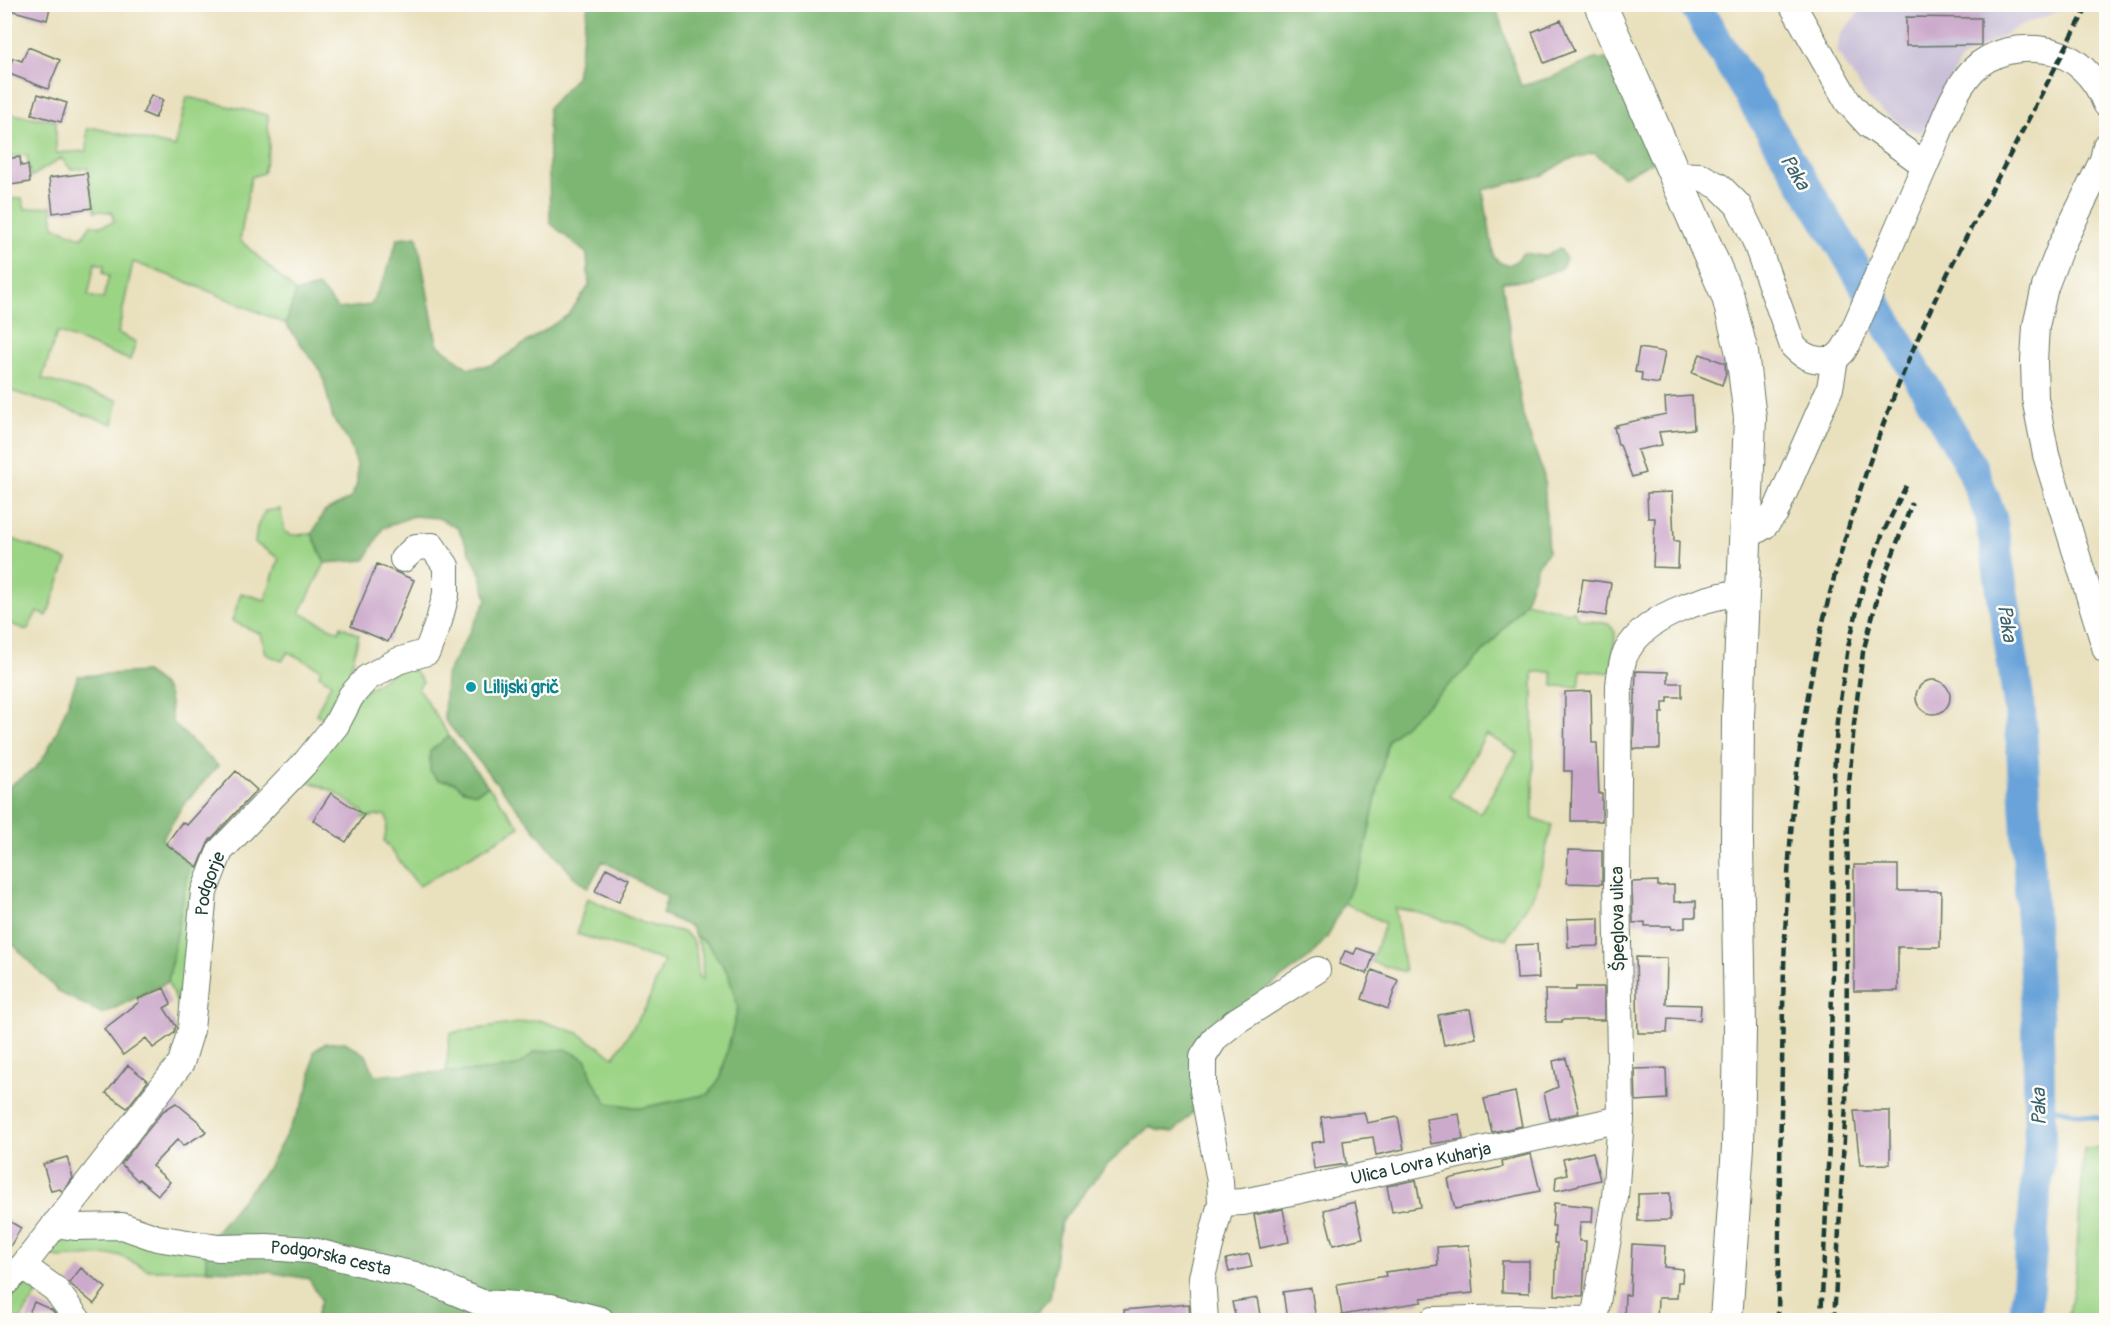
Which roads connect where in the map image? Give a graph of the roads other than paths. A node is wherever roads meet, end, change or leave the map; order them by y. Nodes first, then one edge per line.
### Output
1 (1600, 4) edge
2 (1792, 4) edge
3 (2106, 104) edge
4 (2106, 146) edge
5 (1925, 165) junction
6 (1674, 175) junction
7 (1835, 359) junction
8 (1746, 537) junction
9 (403, 559) dead end
10 (1742, 592) junction
11 (2106, 646) edge
12 (1317, 970) dead end
13 (1621, 1119) junction
14 (1221, 1203) junction
15 (55, 1224) junction
16 (23, 1266) junction
17 (4, 1284) edge
18 (78, 1320) edge
19 (601, 1320) edge
20 (1205, 1320) edge
21 (1433, 1320) edge
22 (1439, 1320) edge
23 (1587, 1320) edge
24 (1594, 1320) edge
25 (1726, 1320) edge

1 - 6 main road
2 - 5 street
3 - 5 street
4 - 11 street
5 - 7 street
6 - 7 street
6 - 8 main road
7 - 8 street
8 - 10 main road
9 - 15 street, Podgorje
10 - 13 street, Špeglova ulica
10 - 25 main road
12 - 14 street
13 - 14 street, Ulica Lovra Kuharja
13 - 24 street, Špeglova ulica
14 - 20 street
15 - 16 street, Podgorje
15 - 19 street, Podgorska cesta
16 - 17 street, Podgorje
16 - 18 street
21 - 22 street
22 - 23 street

